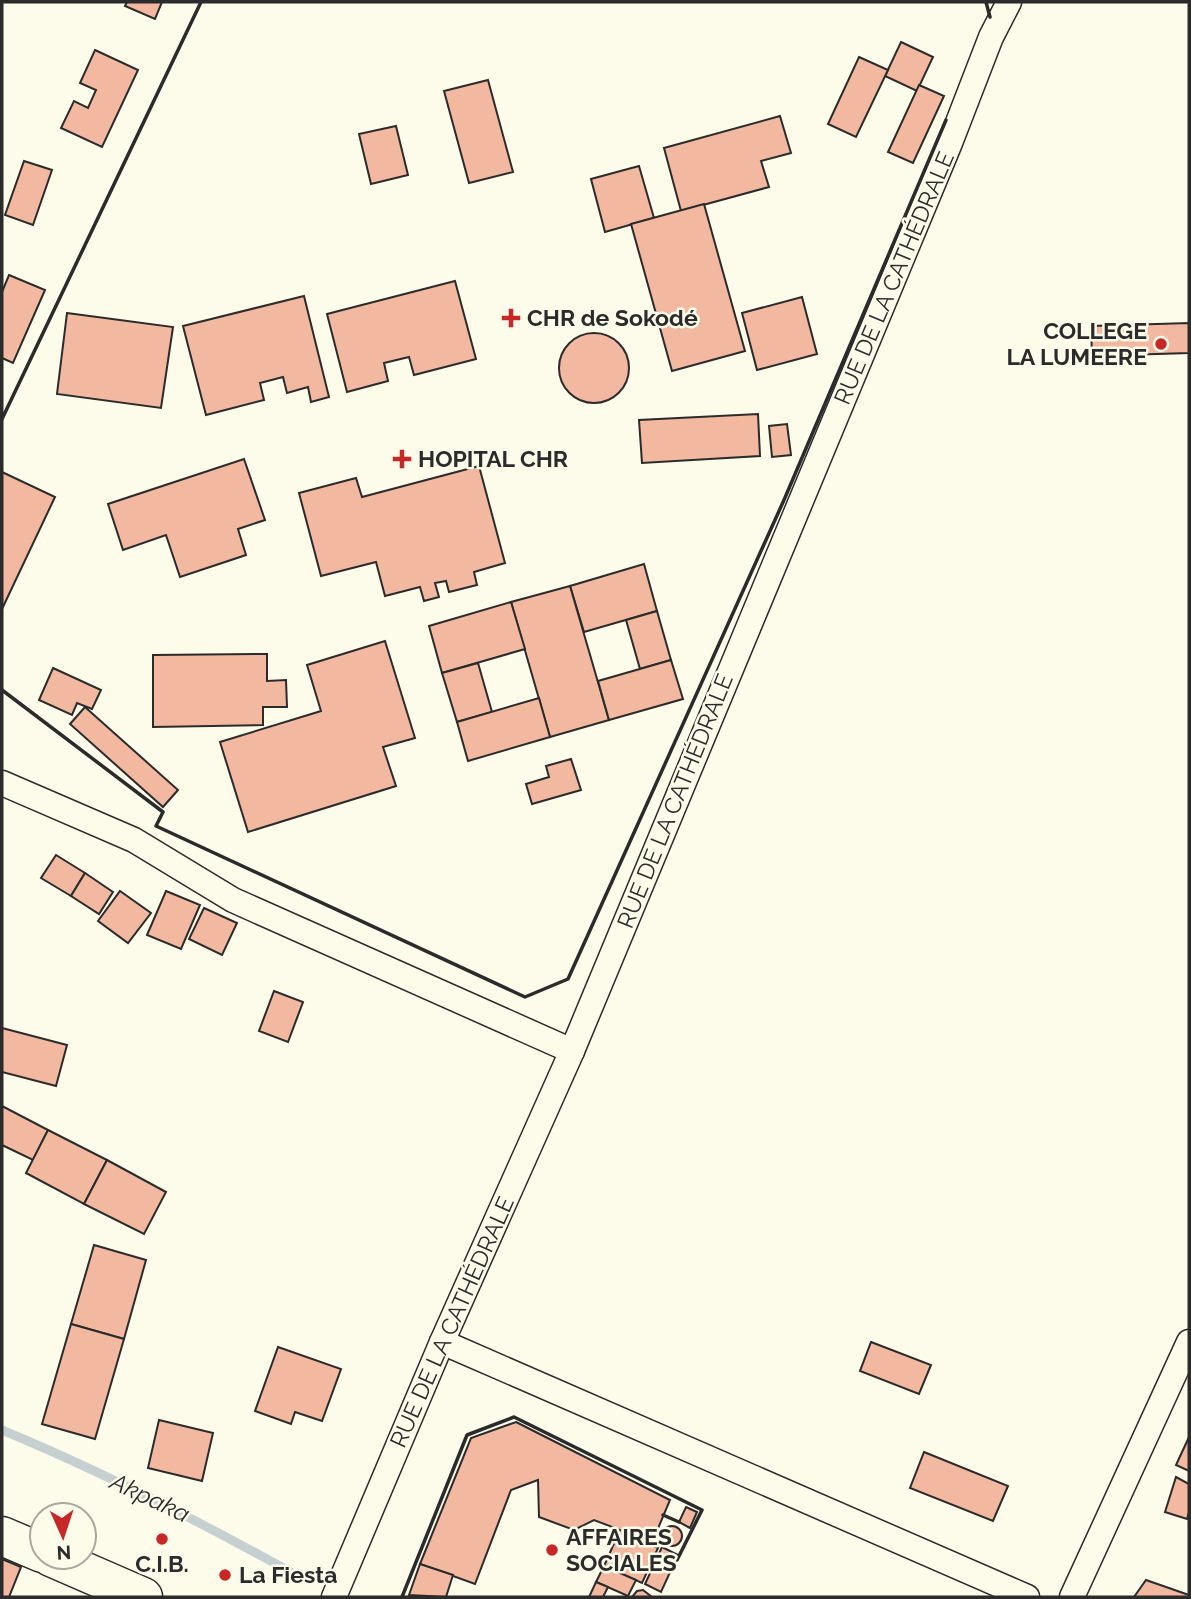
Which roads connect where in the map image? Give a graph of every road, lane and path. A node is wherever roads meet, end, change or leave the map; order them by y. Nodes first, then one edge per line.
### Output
1 (1009, 2) edge
2 (2, 783) edge
3 (572, 1051) junction
4 (442, 1342) junction
5 (1189, 1342) edge
6 (2, 1535) edge
7 (28, 1547) edge
8 (83, 1571) edge
9 (143, 1597) edge
10 (334, 1597) edge
11 (1027, 1597) edge
12 (1072, 1597) edge

1 - 3 street, RUE DE LA CATHÉDRALE
2 - 3 street
3 - 4 street, RUE DE LA CATHÉDRALE
4 - 10 street, RUE DE LA CATHÉDRALE
4 - 11 street
5 - 12 street
6 - 7 main road
8 - 9 main road

